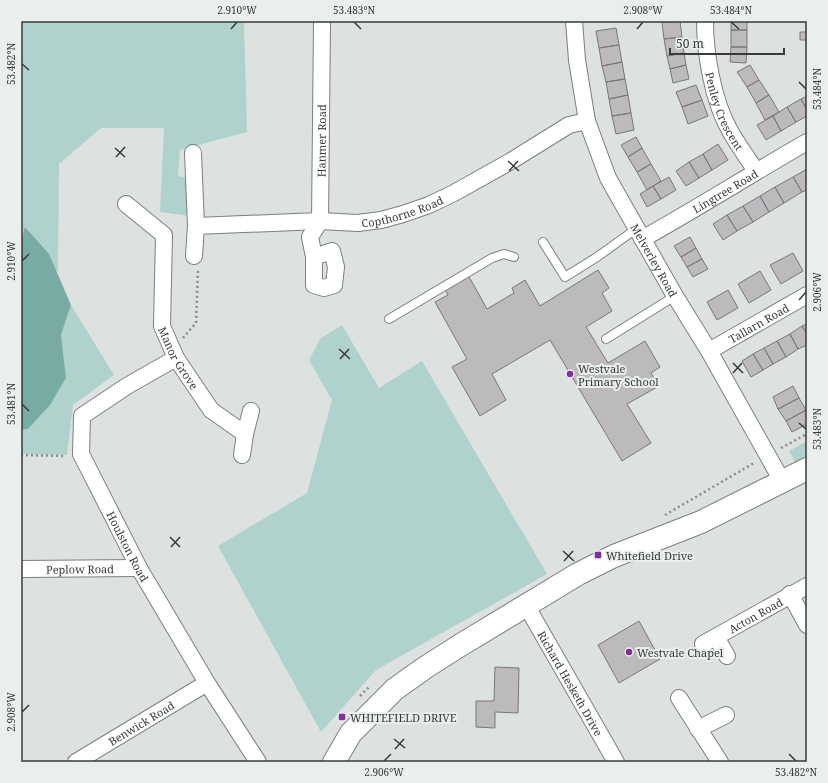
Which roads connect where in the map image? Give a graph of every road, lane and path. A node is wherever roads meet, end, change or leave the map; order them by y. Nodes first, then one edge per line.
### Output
1 (322, 21) edge
2 (574, 21) edge
3 (705, 21) edge
4 (587, 121) junction
5 (807, 142) edge
6 (193, 152) dead end
7 (756, 171) junction
8 (126, 204) dead end
9 (320, 221) junction
10 (196, 226) junction
11 (639, 234) junction
12 (543, 242) dead end
13 (194, 256) joint
14 (314, 257) dead end
15 (514, 258) dead end
16 (807, 295) edge
17 (675, 296) junction
18 (389, 319) dead end
19 (606, 339) dead end
20 (709, 351) junction
21 (174, 354) junction
22 (251, 411) dead end
23 (245, 434) junction
24 (807, 434) edge
25 (81, 454) junction
26 (21, 455) edge
27 (242, 455) dead end
28 (768, 455) junction
29 (807, 469) edge
30 (782, 481) junction
31 (139, 568) junction
32 (21, 569) edge
33 (807, 586) edge
34 (790, 594) junction
35 (526, 605) junction
36 (807, 625) edge
37 (727, 656) dead end
38 (207, 683) junction
39 (679, 698) dead end
40 (726, 715) dead end
41 (698, 729) junction
42 (76, 762) edge
43 (258, 762) edge
44 (334, 762) edge
45 (616, 762) edge
46 (720, 762) edge

1 - 9 street, Hanmer Road
2 - 4 street, Melverley Road
3 - 7 street, Penley Crescent
4 - 9 street, Copthorne Road
4 - 11 street, Melverley Road
5 - 7 street, Lingtree Road
6 - 10 street
7 - 11 street, Lingtree Road
8 - 21 street, Manor Grove
9 - 10 street, Copthorne Road
9 - 14 street, Hanmer Road
10 - 13 street
11 - 12 lane
11 - 17 street, Melverley Road
13 - 21 path
15 - 18 lane
16 - 20 street, Tallarn Road
17 - 19 lane
17 - 20 street, Melverley Road
20 - 28 street, Melverley Road
21 - 23 street, Manor Grove
21 - 25 street, Houlston Road
22 - 23 street
23 - 27 street
24 - 28 path
25 - 26 path
25 - 31 street, Houlston Road
28 - 30 street, Melverley Road
29 - 30 main road
30 - 35 main road
31 - 32 street, Peplow Road
31 - 38 street, Houlston Road
33 - 34 street, Acton Road
34 - 36 street
34 - 37 street, Acton Road
35 - 44 main road
35 - 45 street, Richard Hesketh Drive
38 - 42 street, Benwick Road
38 - 43 street, Houlston Road
39 - 41 street
40 - 41 street
41 - 46 street

